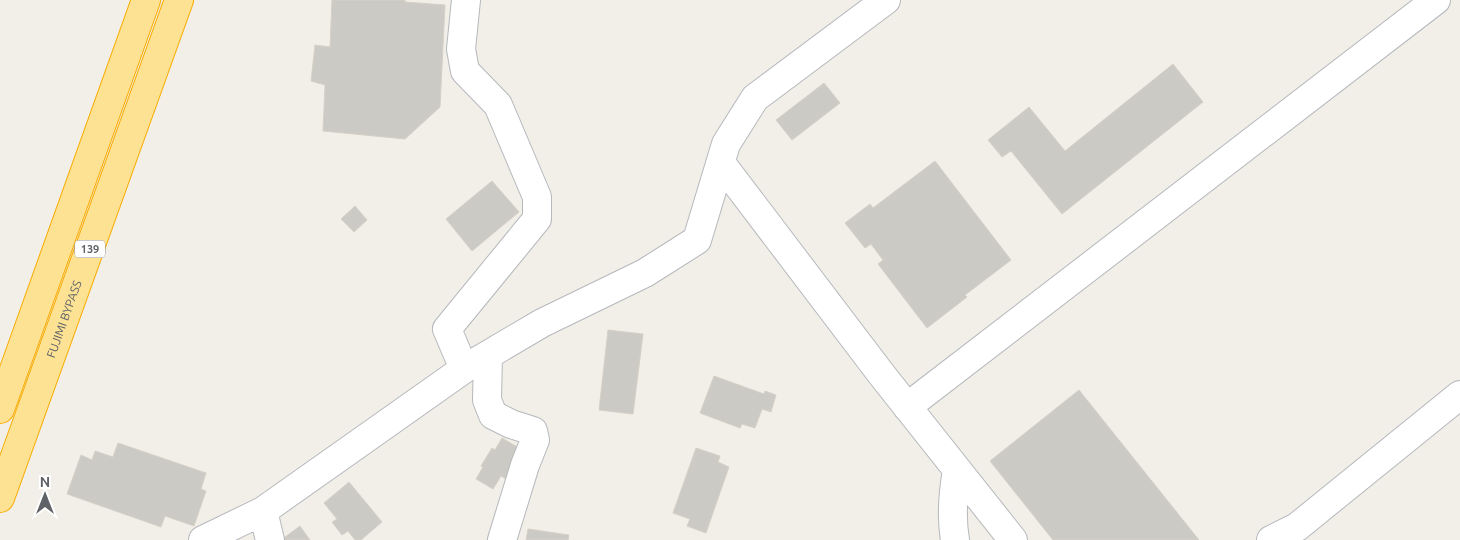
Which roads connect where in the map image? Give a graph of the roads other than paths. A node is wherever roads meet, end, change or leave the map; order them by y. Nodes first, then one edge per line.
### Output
1 (146, 0) edge
2 (179, 0) edge
3 (466, 0) edge
4 (886, 0) edge
5 (1436, 0) edge
6 (721, 163) junction
7 (488, 355) junction
8 (464, 369) junction
9 (1460, 395) edge
10 (907, 407) junction
11 (0, 409) edge
12 (957, 470) junction
13 (0, 498) edge
14 (263, 511) junction
15 (203, 540) edge
16 (270, 540) edge
17 (502, 540) edge
18 (955, 540) edge
19 (1013, 540) edge
20 (1270, 540) edge

1 - 11 highway, 139
2 - 13 highway, FUJIMI BYPASS / 139
3 - 8 street
4 - 6 street
5 - 10 street
6 - 7 street
6 - 10 street
7 - 8 street
7 - 17 street
8 - 14 street
9 - 20 street
10 - 12 street
12 - 18 street
12 - 19 street
14 - 15 street
14 - 16 street

